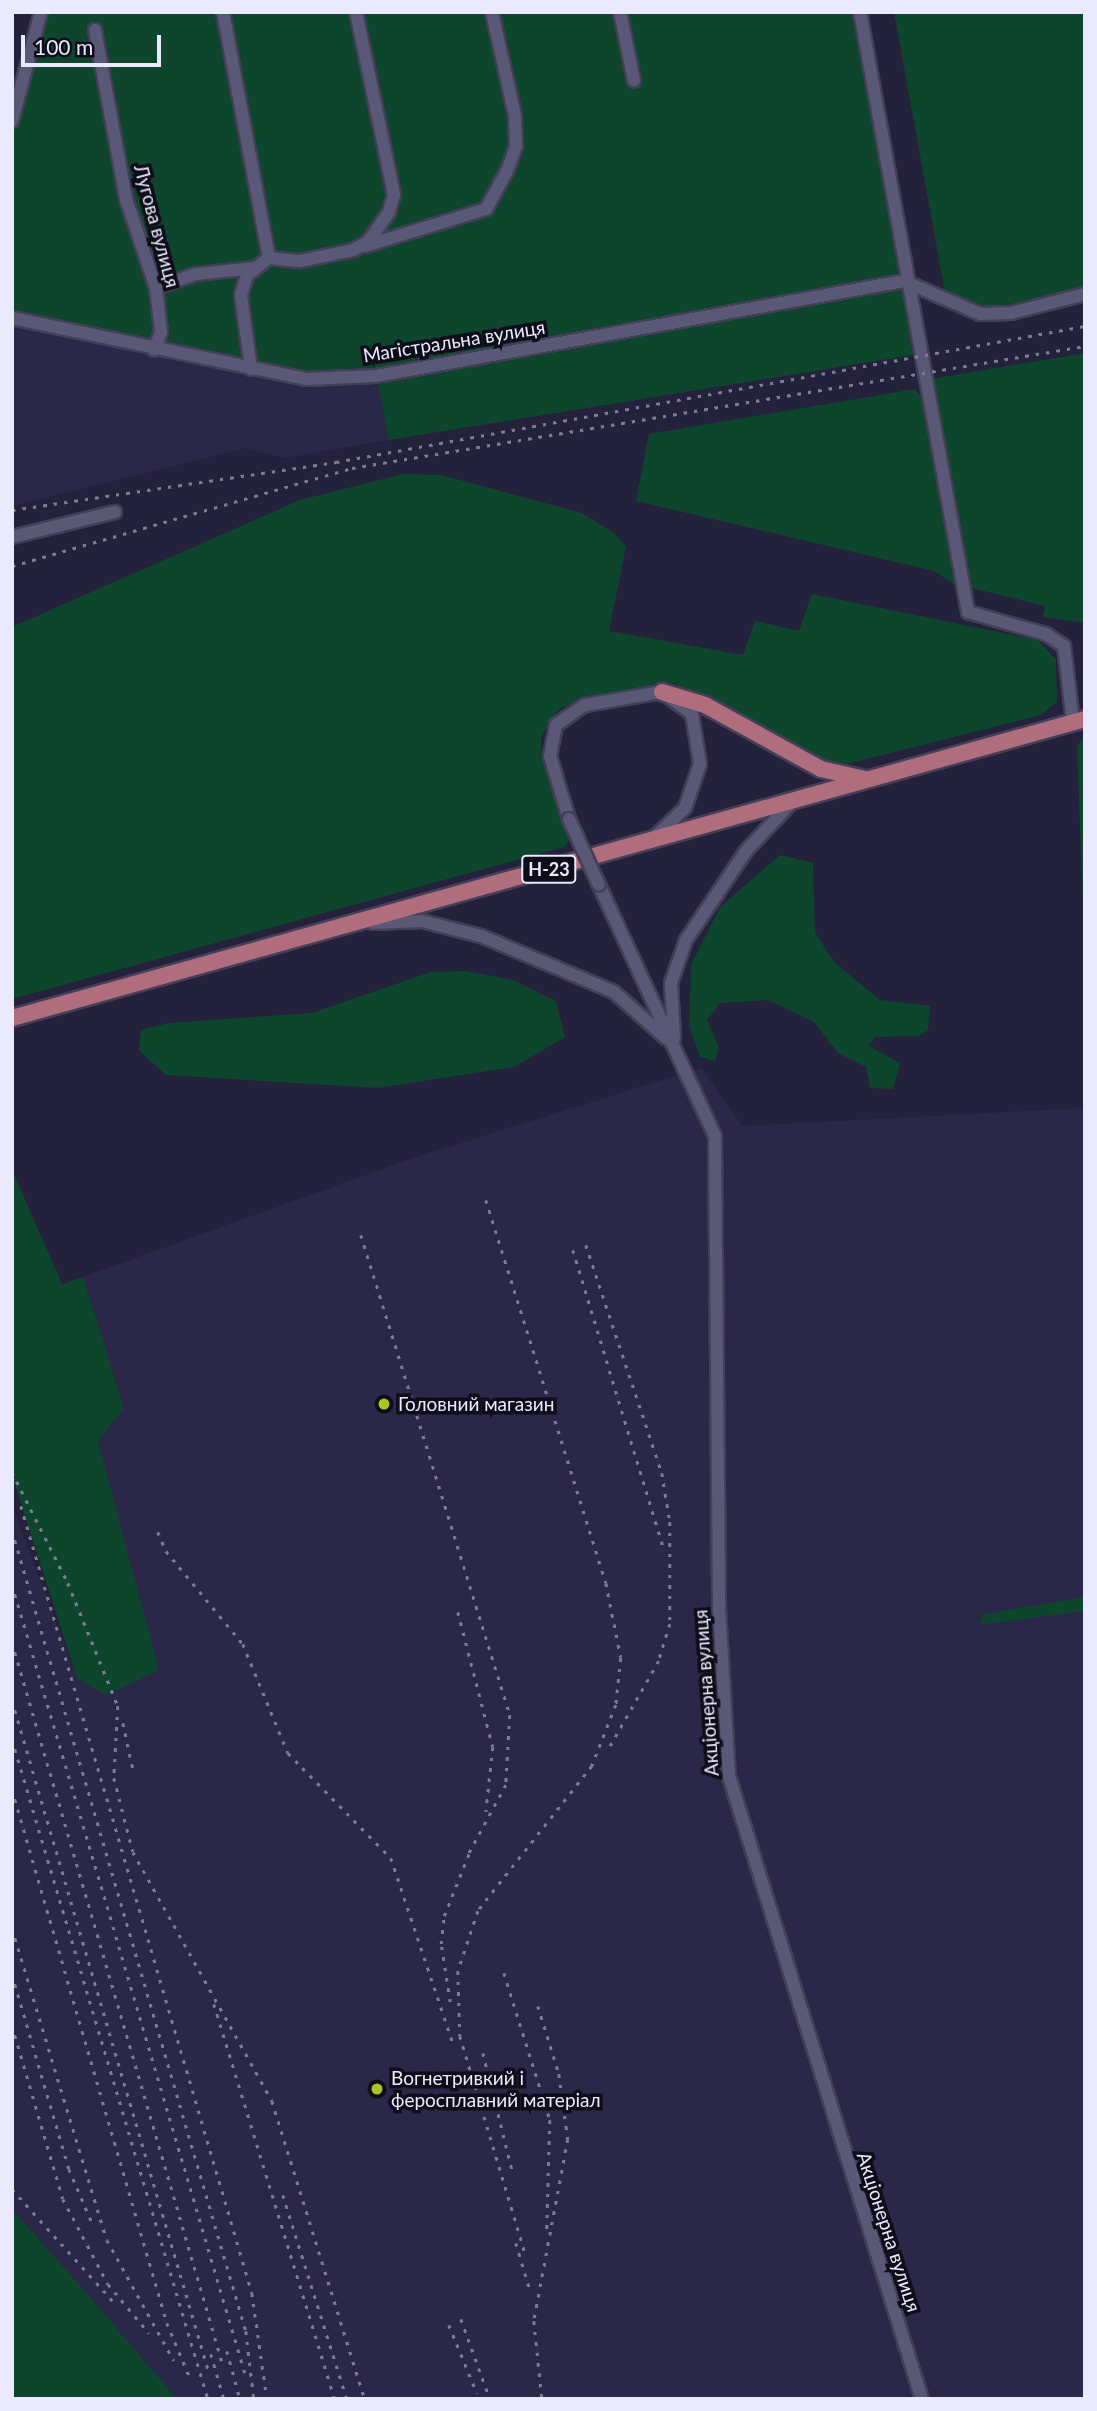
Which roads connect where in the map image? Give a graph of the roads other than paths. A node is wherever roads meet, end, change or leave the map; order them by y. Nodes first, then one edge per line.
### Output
1 (41, 12) edge
2 (223, 12) edge
3 (356, 12) edge
4 (492, 12) edge
5 (620, 12) edge
6 (860, 12) edge
7 (95, 30) dead end
8 (634, 82) dead end
9 (12, 121) edge
10 (353, 250) junction
11 (269, 258) junction
12 (257, 267) junction
13 (904, 281) junction
14 (156, 288) junction
15 (1085, 294) edge
16 (12, 318) edge
17 (155, 350) junction
18 (251, 369) junction
19 (115, 512) dead end
20 (12, 537) edge
21 (662, 692) junction
22 (1079, 721) edge
23 (871, 779) junction
24 (792, 802) junction
25 (647, 842) junction
26 (341, 927) junction
27 (12, 1018) edge
28 (675, 1049) junction
29 (922, 2399) edge

1 - 9 street
2 - 11 street
3 - 10 street
4 - 10 street
5 - 8 street
6 - 13 street
7 - 14 street, Лугова вулиця
10 - 11 street
11 - 12 street
12 - 14 street
12 - 18 street
13 - 15 street
13 - 18 street, Магістральна вулиця
13 - 22 street
14 - 17 street, Лугова вулиця
16 - 17 street, Магістральна вулиця
17 - 18 street, Магістральна вулиця
19 - 20 street
21 - 23 main road
21 - 25 street
21 - 28 street, Акціонерна вулиця, bridge
22 - 23 main road, Н-23
23 - 24 main road, Н-23
24 - 25 main road, Н-23
24 - 28 street
25 - 26 main road, Н-23
26 - 27 main road, Н-23
26 - 28 street
28 - 29 street, Акціонерна вулиця

